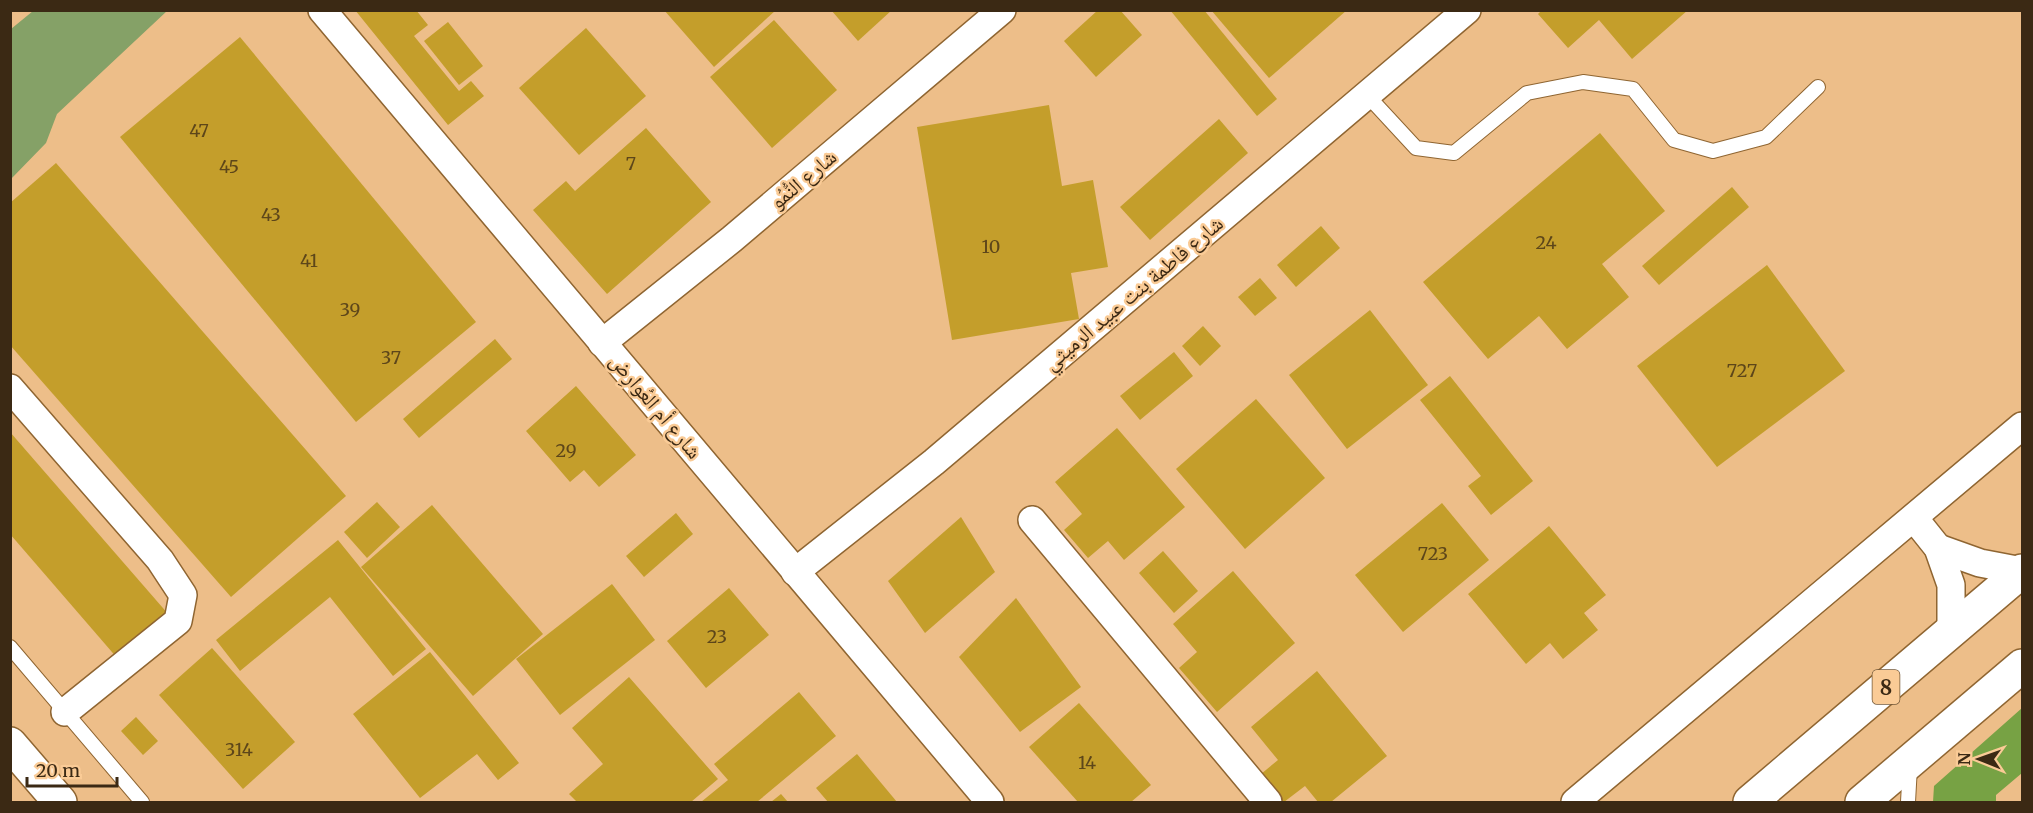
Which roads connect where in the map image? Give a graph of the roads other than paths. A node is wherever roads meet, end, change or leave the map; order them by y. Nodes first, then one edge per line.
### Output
1 (322, 10) edge
2 (1002, 10) edge
3 (1467, 10) edge
4 (1818, 87) dead end
5 (1367, 95) junction
6 (603, 343) junction
7 (10, 388) edge
8 (2022, 426) edge
9 (1914, 518) junction
10 (1032, 520) dead end
11 (1938, 548) junction
12 (2022, 571) edge
13 (795, 572) junction
14 (1951, 631) junction
15 (10, 647) edge
16 (2022, 666) edge
17 (65, 712) junction
18 (10, 744) edge
19 (1910, 761) junction
20 (60, 802) edge
21 (142, 802) edge
22 (990, 802) edge
23 (1268, 802) edge
24 (1575, 802) edge
25 (1749, 802) edge
26 (1862, 802) edge
27 (1908, 802) edge

1 - 6 street, شارع أم العُوارِض
2 - 6 street, شارع النُّمُو
3 - 5 street, شارع فاطمة بنت عبيد الرميثي
4 - 5 lane
5 - 13 street, شارع فاطمة بنت عبيد الرميثي
6 - 13 street, شارع أم العُوارِض
7 - 17 street
8 - 9 street
9 - 11 street
9 - 24 street
10 - 23 street
11 - 12 street
11 - 14 street
12 - 14 main road, 8
13 - 22 street, شارع أم العُوارِض
14 - 25 main road, 8
15 - 17 lane
16 - 19 main road
17 - 21 lane
18 - 20 main road
19 - 26 main road
19 - 27 lane

